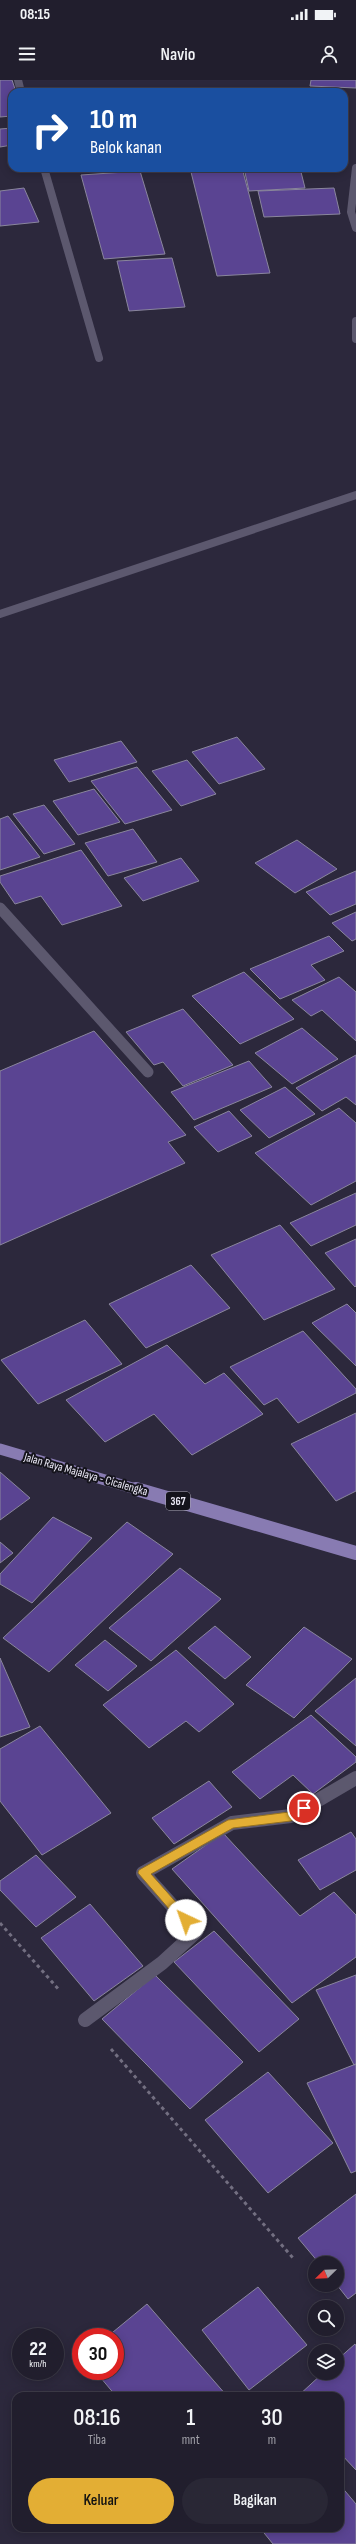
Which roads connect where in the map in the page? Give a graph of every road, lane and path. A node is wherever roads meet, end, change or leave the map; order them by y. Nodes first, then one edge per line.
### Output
1 (356, 168) edge
2 (45, 172) edge
3 (356, 228) edge
4 (356, 320) edge
5 (356, 339) edge
6 (99, 358) dead end
7 (356, 495) edge
8 (0, 614) edge
9 (0, 908) edge
10 (148, 1072) dead end
11 (0, 1449) edge
12 (356, 1554) edge
13 (356, 1778) edge
14 (0, 1923) edge
15 (86, 2020) junction
16 (293, 2258) dead end

1 - 3 street
2 - 6 street
4 - 5 street
7 - 8 street
9 - 10 street
11 - 12 main road, Jalan Raya Majalaya - Cicalengka / 367
13 - 15 street
14 - 15 path
15 - 16 path

